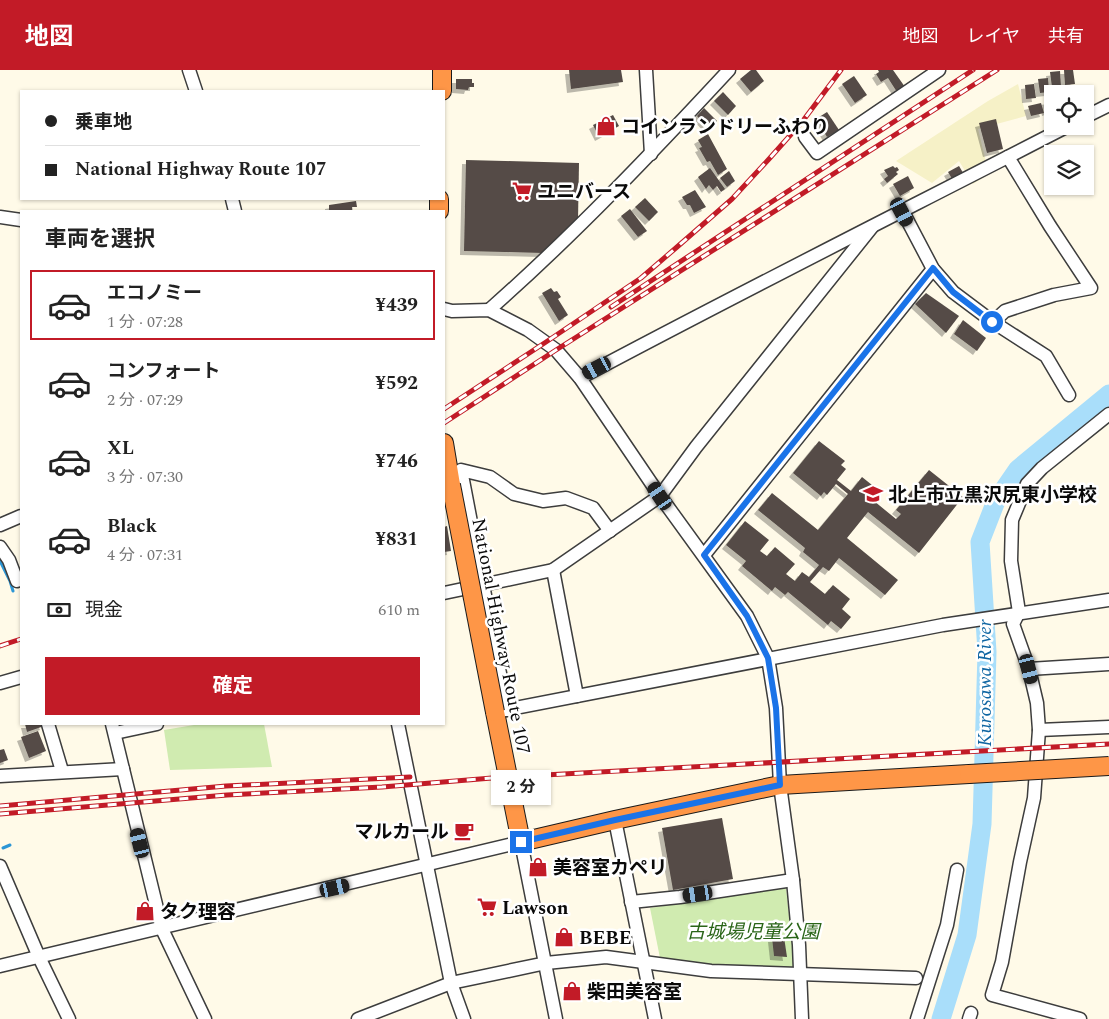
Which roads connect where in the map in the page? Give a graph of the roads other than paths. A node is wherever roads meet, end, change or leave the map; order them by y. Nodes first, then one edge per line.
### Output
1 (189, 70) edge
2 (442, 70) edge
3 (646, 70) edge
4 (729, 70) edge
5 (930, 72) edge
6 (196, 90) edge
7 (442, 90) edge
8 (1109, 105) edge
9 (1094, 112) edge
10 (1051, 135) edge
11 (805, 137) dead end
12 (651, 154) junction
13 (1008, 157) junction
14 (902, 212) junction
15 (0, 217) edge
16 (20, 220) edge
17 (872, 227) junction
18 (933, 268) junction
19 (445, 309) edge
20 (489, 310) junction
21 (992, 322) junction
22 (580, 378) junction
23 (1069, 395) dead end
24 (1109, 414) edge
25 (445, 448) edge
26 (660, 496) junction
27 (20, 516) edge
28 (0, 525) edge
29 (610, 530) junction
30 (0, 548) edge
31 (704, 555) junction
32 (553, 570) junction
33 (17, 581) dead end
34 (484, 586) junction
35 (445, 593) edge
36 (1109, 600) edge
37 (1014, 613) junction
38 (768, 658) junction
39 (1109, 664) edge
40 (1029, 669) junction
41 (20, 677) edge
42 (0, 683) edge
43 (577, 696) junction
44 (501, 711) junction
45 (48, 725) edge
46 (148, 725) edge
47 (398, 725) edge
48 (1109, 727) edge
49 (113, 729) edge
50 (1039, 730) junction
51 (1109, 766) edge
52 (123, 769) junction
53 (62, 771) junction
54 (0, 776) edge
55 (780, 785) junction
56 (615, 820) junction
57 (521, 842) junction
58 (0, 866) edge
59 (426, 866) junction
60 (957, 870) dead end
61 (793, 880) junction
62 (631, 902) junction
63 (162, 929) junction
64 (39, 957) junction
65 (643, 962) junction
66 (546, 963) junction
67 (0, 966) edge
68 (800, 975) junction
69 (916, 978) dead end
70 (451, 983) junction
71 (69, 1019) edge
72 (205, 1019) edge
73 (358, 1019) edge
74 (464, 1019) edge
75 (556, 1019) edge
76 (655, 1019) edge
77 (802, 1019) edge
78 (918, 1019) edge
79 (1080, 1019) edge

1 - 6 street
2 - 7 highway
3 - 12 street
4 - 12 street
5 - 11 street
8 - 9 street
10 - 13 street
12 - 20 street
13 - 14 street
13 - 21 street
14 - 17 street
14 - 18 street
15 - 16 street
17 - 22 street
17 - 26 street
18 - 21 street
18 - 31 street
19 - 20 street
20 - 22 street
21 - 23 street
22 - 26 street
24 - 37 street
25 - 44 highway, National Highway Route 107, bridge
26 - 29 street
26 - 31 street
27 - 28 street
29 - 32 street
29 - 34 street
30 - 33 street
31 - 38 street
32 - 34 street
32 - 43 street
34 - 35 street
34 - 44 street
36 - 37 street
37 - 38 street
37 - 40 street
38 - 43 street
38 - 55 street
39 - 40 street
40 - 50 street
41 - 42 street
43 - 44 street
44 - 57 highway, National Highway Route 107
45 - 53 street
46 - 49 street
47 - 59 street
48 - 50 street
49 - 52 street
50 - 79 street
51 - 55 highway, bridge
52 - 53 street
52 - 63 street
53 - 54 street
55 - 56 highway
55 - 61 street
56 - 57 highway
56 - 62 street
57 - 59 street
57 - 66 street
58 - 64 street
59 - 63 street
59 - 70 street
60 - 78 street
61 - 62 street
61 - 68 street
62 - 65 street
63 - 64 street
63 - 72 street
64 - 67 street
64 - 71 street
65 - 66 street
65 - 68 street
65 - 76 street
66 - 70 street
66 - 75 street
68 - 69 street
68 - 77 street
70 - 73 street
70 - 74 street

